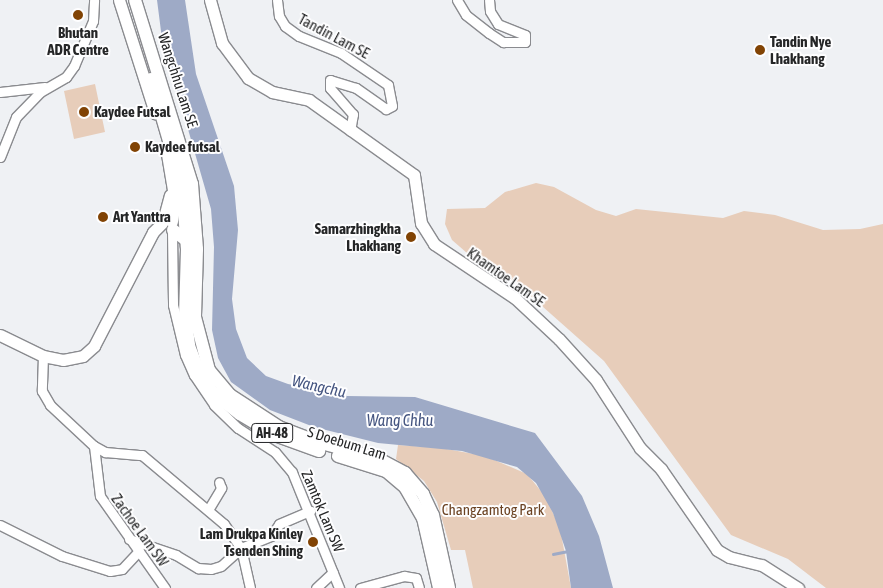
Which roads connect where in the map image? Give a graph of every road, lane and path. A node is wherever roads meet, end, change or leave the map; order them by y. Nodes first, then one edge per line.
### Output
1 (94, 0) edge
2 (119, 0) edge
3 (126, 0) edge
4 (135, 0) edge
5 (210, 0) edge
6 (272, 0) edge
7 (277, 0) edge
8 (457, 0) edge
9 (489, 0) edge
10 (280, 16) junction
11 (47, 87) junction
12 (0, 92) edge
13 (350, 131) junction
14 (0, 157) edge
15 (170, 226) junction
16 (196, 230) joint
17 (190, 282) junction
18 (0, 335) edge
19 (44, 356) junction
20 (94, 446) junction
21 (219, 482) dead end
22 (208, 510) junction
23 (310, 511) junction
24 (0, 524) edge
25 (128, 539) junction
26 (241, 548) junction
27 (139, 551) junction
28 (333, 572) junction
29 (165, 588) edge
30 (250, 588) edge
31 (316, 588) edge
32 (339, 588) edge
33 (360, 588) edge
34 (419, 588) edge
35 (439, 588) edge
36 (449, 588) edge
37 (798, 588) edge

1 - 11 street
2 - 15 main road
3 - 15 highway, Wangchhu Lam SE / AH-48
4 - 16 highway, Wangchhu Lam SE / AH-48
5 - 13 main road, Khamtoe Lam SE
6 - 10 street
7 - 10 street, Tandin Lam SE
8 - 9 street
10 - 13 street, Tandin Lam SE
11 - 12 street
11 - 14 street
13 - 37 main road, Khamtoe Lam SE
15 - 17 highway, S Doebum Lam / AH-48
15 - 19 main road
15 - 23 street, Zamtok Lam SW
16 - 17 highway, S Doebum Lam / AH-48
17 - 35 highway, S Doebum Lam / AH-48
17 - 36 highway, S Doebum Lam / AH-48
18 - 19 main road
19 - 20 street
20 - 22 street
20 - 25 street, Zachoe Lam SW
21 - 22 street
22 - 26 street
23 - 26 street
23 - 28 street, Zamtok Lam SW
24 - 27 street
25 - 26 street
25 - 27 street, Zachoe Lam SW
26 - 30 street
27 - 29 street, Zachoe Lam SW
28 - 31 street
28 - 32 street, Zamtok Lam SW
33 - 34 street

